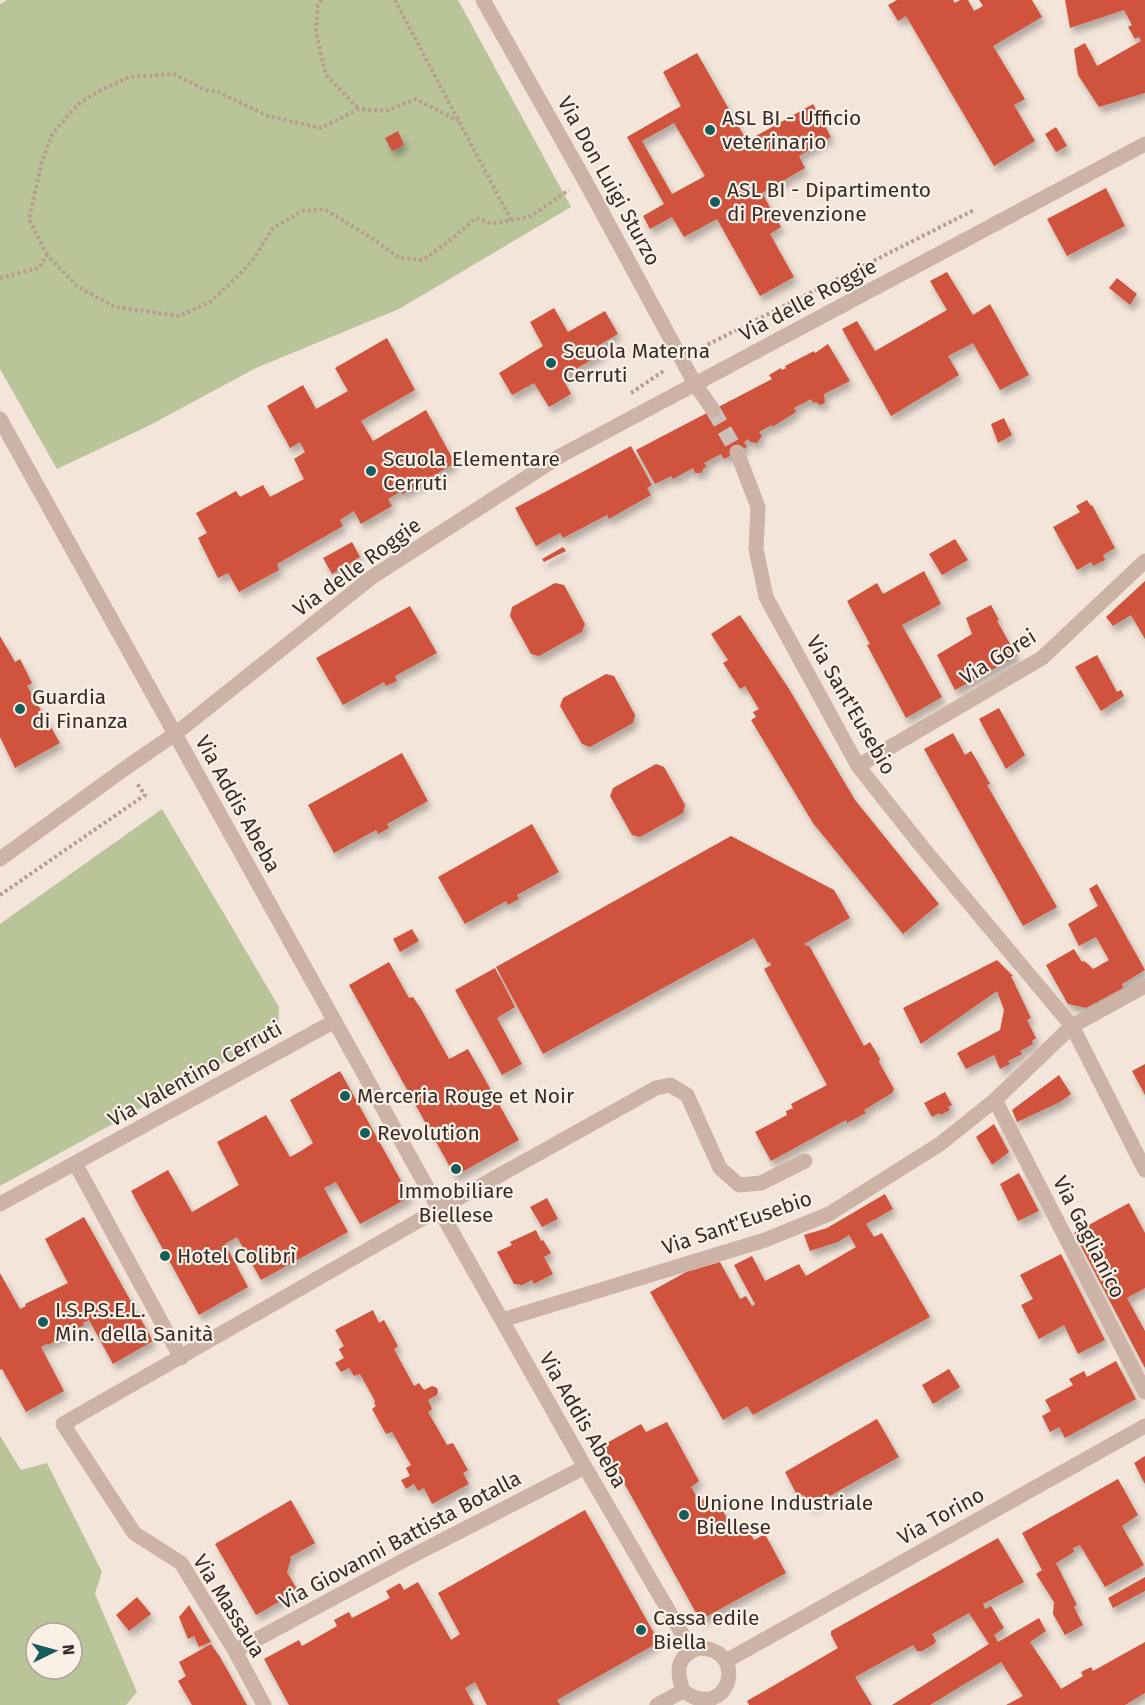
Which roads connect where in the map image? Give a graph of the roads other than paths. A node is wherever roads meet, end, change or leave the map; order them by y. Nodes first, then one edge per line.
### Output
1 (483, 0) edge
2 (1145, 144) edge
3 (695, 384) junction
4 (714, 410) tunnel mouth
5 (0, 418) edge
6 (736, 452) tunnel mouth
7 (1145, 561) edge
8 (176, 734) junction
9 (858, 766) junction
10 (0, 859) edge
11 (1145, 986) edge
12 (335, 1021) junction
13 (1072, 1026) junction
14 (995, 1100) junction
15 (805, 1161) dead end
16 (75, 1163) junction
17 (1145, 1170) edge
18 (0, 1204) edge
19 (439, 1209) junction
20 (502, 1320) junction
21 (181, 1358) junction
22 (1145, 1392) edge
23 (1145, 1426) edge
24 (585, 1467) junction
25 (235, 1651) junction
26 (692, 1651) junction
27 (726, 1661) junction
28 (682, 1691) junction
29 (720, 1700) edge
30 (264, 1705) edge
31 (657, 1705) edge

1 - 3 street, Via Don Luigi Sturzo
2 - 3 street, Via delle Roggie
3 - 4 street
3 - 8 street, Via delle Roggie
5 - 8 street, Via Addis Abeba
6 - 9 street, Via Sant'Eusebio
7 - 9 street, Via Gorei
8 - 10 street, Via delle Roggie
8 - 12 street, Via Addis Abeba
9 - 13 street, Via Sant'Eusebio
11 - 13 street, Via Sant'Eusebio
12 - 16 street, Via Valentino Cerruti
12 - 19 street, Via Addis Abeba
13 - 14 street, Via Sant'Eusebio
13 - 17 street
14 - 20 street, Via Sant'Eusebio
14 - 22 street, Via Gaglianico
15 - 19 street
16 - 18 street, Via Valentino Cerruti
16 - 21 street
19 - 20 street, Via Addis Abeba
19 - 21 street
20 - 24 street, Via Addis Abeba
21 - 25 street, Via Massaua
23 - 27 street, Via Torino
24 - 25 street, Via Giovanni Battista Botalla
24 - 26 street, Via Addis Abeba
25 - 30 street, Via Massaua
26 - 27 street
26 - 28 street
27 - 29 street
28 - 29 street
28 - 31 street

